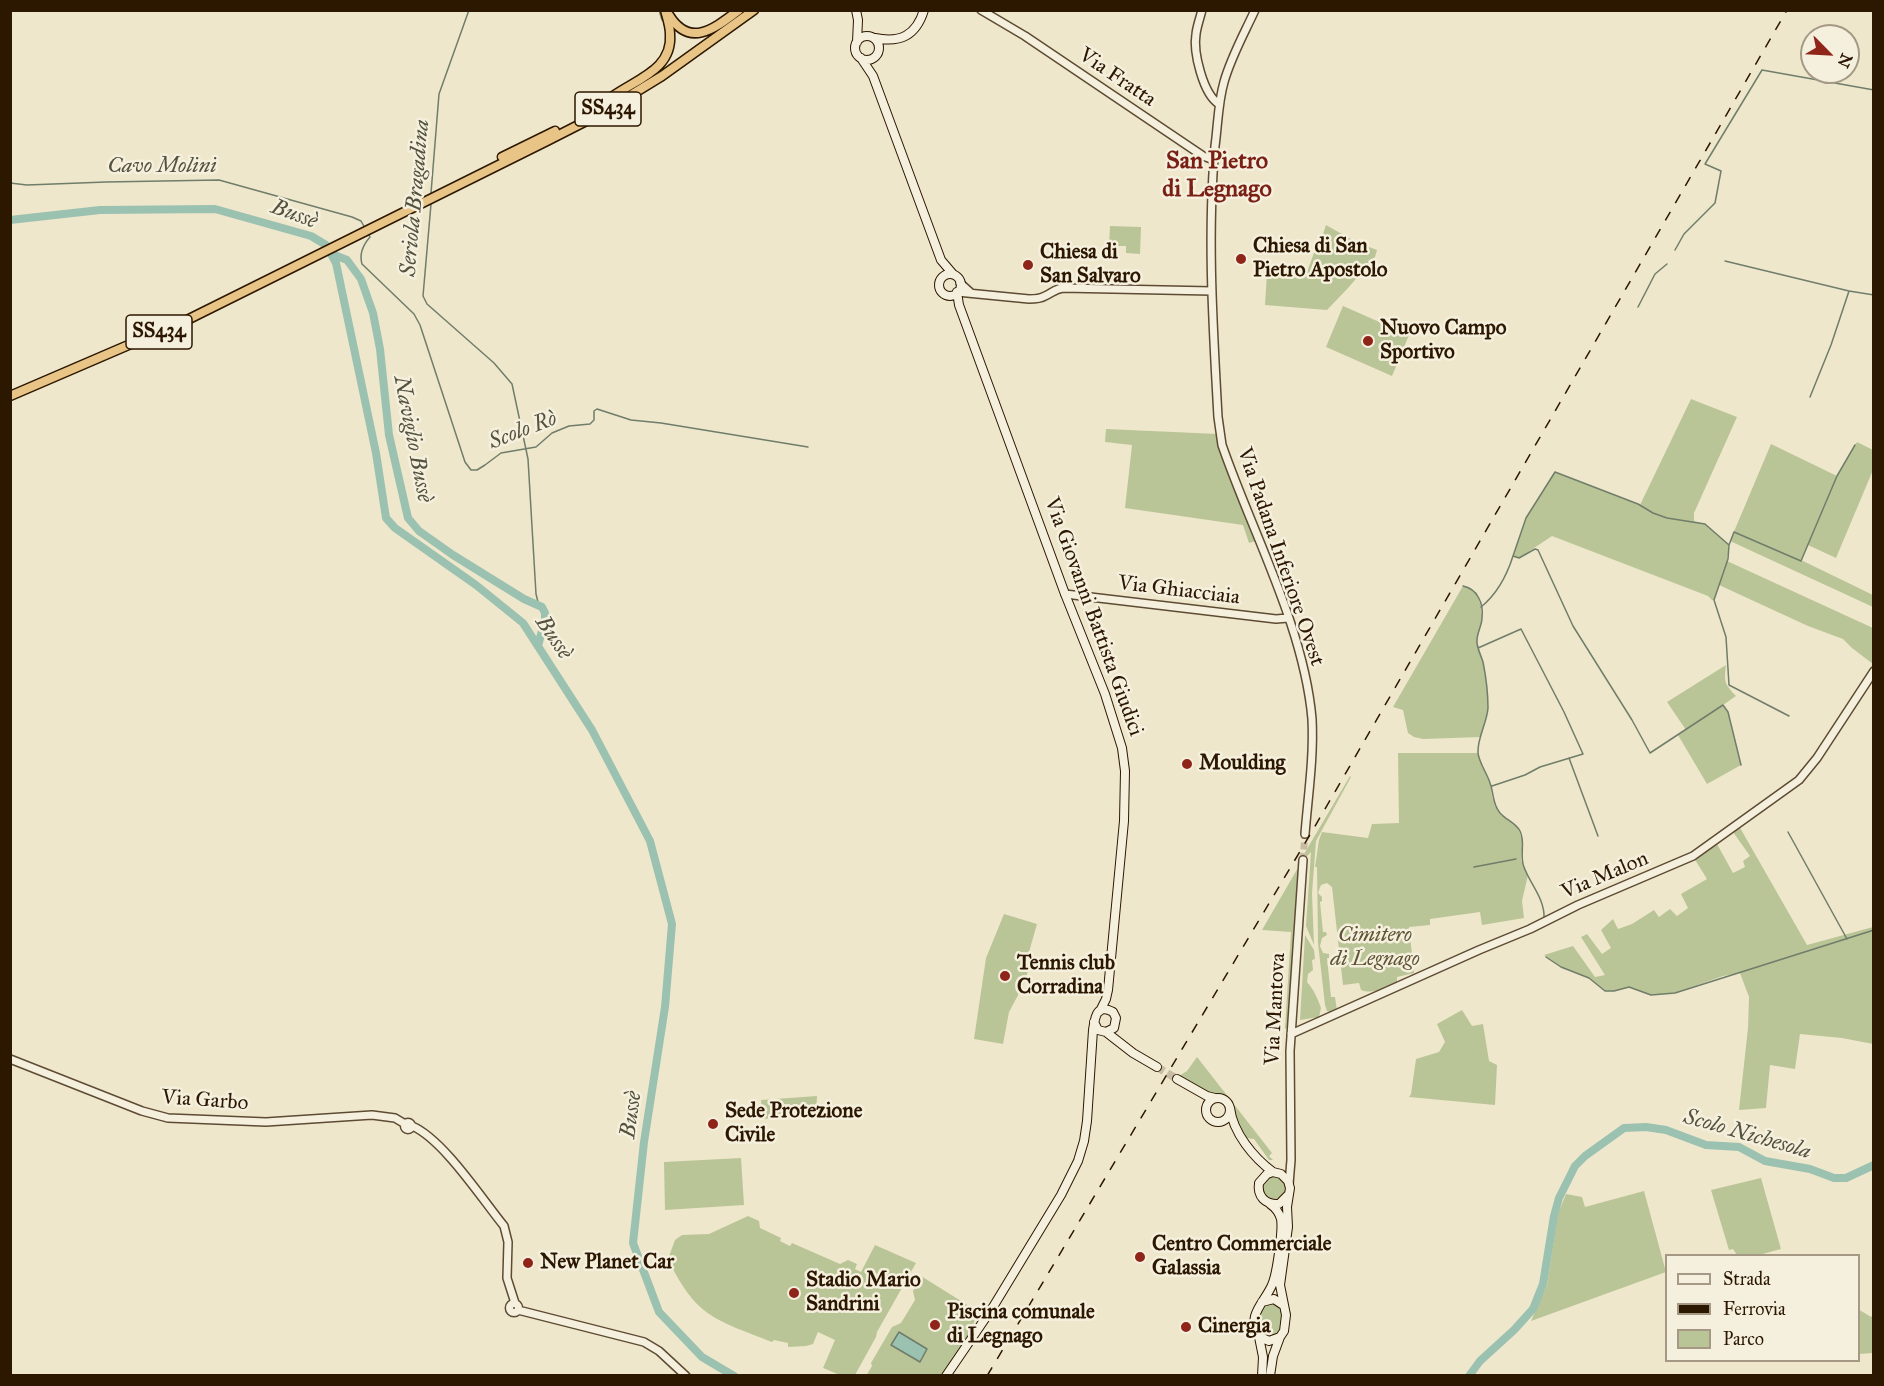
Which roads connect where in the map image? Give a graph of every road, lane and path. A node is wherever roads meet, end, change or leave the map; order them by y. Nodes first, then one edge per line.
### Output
1 (666, 10) edge
2 (739, 10) edge
3 (745, 10) edge
4 (754, 10) edge
5 (856, 10) edge
6 (924, 10) edge
7 (1202, 10) edge
8 (1255, 10) edge
9 (989, 11) edge
10 (858, 20) junction
11 (873, 37) junction
12 (891, 40) junction
13 (857, 42) junction
14 (878, 53) junction
15 (861, 58) junction
16 (873, 76) junction
17 (1219, 104) junction
18 (598, 108) junction
19 (1214, 160) junction
20 (451, 186) junction
21 (303, 260) junction
22 (941, 260) junction
23 (953, 274) junction
24 (941, 278) junction
25 (960, 283) junction
26 (1212, 291) junction
27 (957, 292) junction
28 (972, 293) junction
29 (947, 295) junction
30 (958, 305) junction
31 (10, 390) edge
32 (10, 396) edge
33 (1065, 594) junction
34 (1288, 618) junction
35 (1874, 671) edge
36 (1305, 834) tunnel mouth
37 (1303, 860) tunnel mouth
38 (1108, 990) junction
39 (1100, 1011) junction
40 (1113, 1012) junction
41 (1094, 1022) junction
42 (1115, 1026) junction
43 (1105, 1032) junction
44 (1291, 1034) junction
45 (1122, 1043) junction
46 (1093, 1044) junction
47 (10, 1059) edge
48 (1157, 1067) tunnel mouth
49 (1177, 1079) tunnel mouth
50 (1198, 1091) junction
51 (1215, 1098) junction
52 (1206, 1107) junction
53 (1230, 1108) junction
54 (1221, 1121) junction
55 (1237, 1130) junction
56 (1258, 1160) junction
57 (1291, 1160) junction
58 (1275, 1172) junction
59 (1261, 1179) junction
60 (1289, 1184) junction
61 (1288, 1195) junction
62 (1270, 1204) junction
63 (1262, 1302) junction
64 (1283, 1305) junction
65 (1259, 1337) junction
66 (1280, 1337) junction
67 (686, 1376) edge
68 (946, 1376) edge
69 (1262, 1376) edge
70 (1270, 1376) edge

1 - 2 highway
1 - 18 highway
3 - 18 highway, SS434
4 - 20 highway, SS434
5 - 10 main road
6 - 12 main road
7 - 17 street
8 - 17 street, Via Padana Inferiore Ovest
9 - 19 street, Via Fratta
10 - 11 main road
10 - 13 main road
11 - 12 main road
11 - 13 main road
11 - 14 main road
12 - 14 main road
13 - 15 main road
14 - 15 main road
14 - 16 main road
15 - 16 main road, Via Giovanni Battista Giudici
16 - 22 main road, Via Giovanni Battista Giudici
17 - 19 street, Via Padana Inferiore Ovest
18 - 20 highway, SS434
19 - 26 street, Via Padana Inferiore Ovest
20 - 21 highway, SS434
21 - 31 highway, SS434
21 - 32 highway, SS434
22 - 23 main road, Via Giovanni Battista Giudici
22 - 24 main road, Via Giovanni Battista Giudici
23 - 24 main road
23 - 25 main road, Via Giovanni Battista Giudici
24 - 29 main road, Via Giovanni Battista Giudici
25 - 27 main road, Via Giovanni Battista Giudici
25 - 28 street
26 - 28 street
26 - 34 street, Via Padana Inferiore Ovest
27 - 28 street
27 - 29 main road
27 - 30 main road, Via Giovanni Battista Giudici
29 - 30 main road, Via Giovanni Battista Giudici
30 - 33 main road, Via Giovanni Battista Giudici
33 - 34 street, Via Ghiacciaia
33 - 38 main road, Via Giovanni Battista Giudici
34 - 36 street, Via Padana Inferiore Ovest
35 - 44 street, Via Malon
37 - 44 street, Via Mantova
38 - 39 main road, Via Giovanni Battista Giudici
38 - 40 main road, Via Giovanni Battista Giudici
39 - 40 main road
39 - 41 main road, Via Giovanni Battista Giudici
40 - 42 main road, Via Giovanni Battista Giudici
41 - 43 main road
41 - 46 main road, Via Giovanni Battista Giudici
42 - 43 main road
42 - 45 main road, Via Giovanni Battista Giudici
43 - 45 main road
43 - 46 main road
44 - 57 street, Via Mantova
45 - 48 main road
46 - 68 main road, Via Giovanni Battista Giudici
47 - 67 street, Via Garbo
49 - 50 main road
50 - 51 main road
50 - 52 main road
51 - 52 main road
51 - 53 main road
52 - 54 main road
53 - 54 main road
53 - 55 main road
54 - 55 main road
55 - 56 main road
56 - 58 main road
56 - 59 main road
57 - 58 street
57 - 60 street, Via Mantova
58 - 59 main road
58 - 60 main road
59 - 62 main road
60 - 61 main road, Via Mantova
61 - 62 main road
61 - 64 main road, Via Mantova
62 - 63 main road
63 - 64 main road
63 - 65 main road
64 - 66 main road, Via Mantova
65 - 66 main road
65 - 69 main road
66 - 70 main road, Via Mantova

